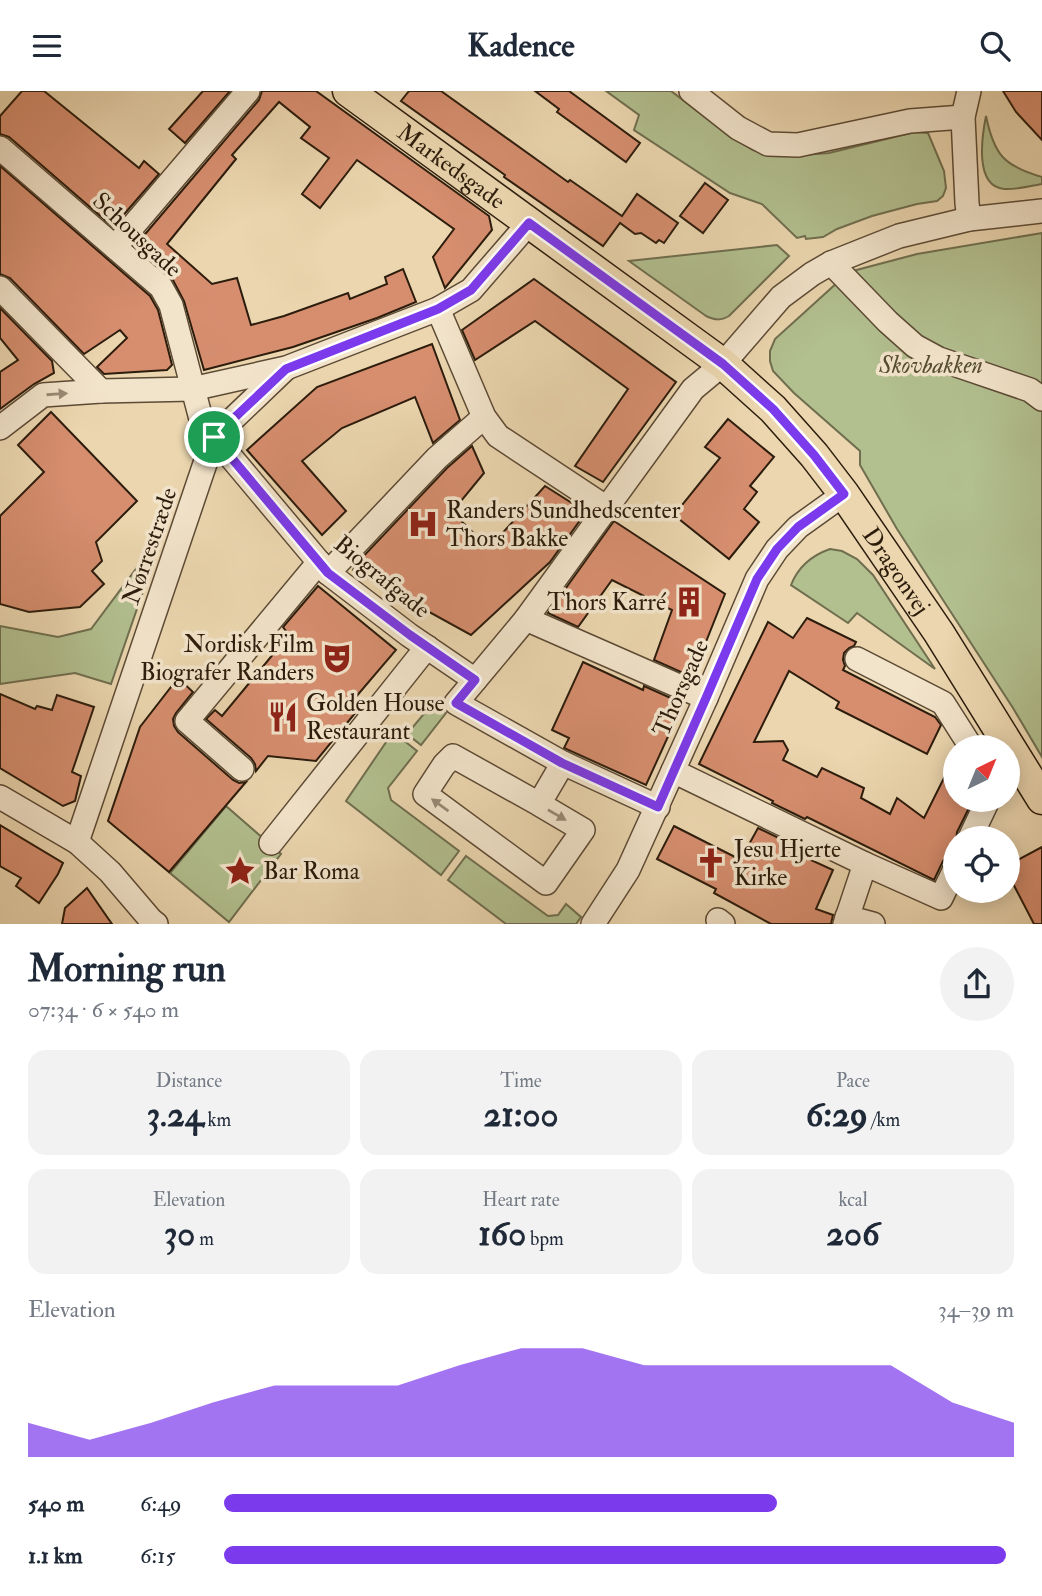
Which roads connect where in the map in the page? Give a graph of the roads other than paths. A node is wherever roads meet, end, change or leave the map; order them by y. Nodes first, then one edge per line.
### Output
1 (248, 91) edge
2 (348, 91) edge
3 (691, 91) edge
4 (969, 91) edge
5 (963, 117) junction
6 (0, 148) edge
7 (1042, 211) edge
8 (969, 219) junction
9 (529, 223) junction
10 (115, 247) junction
11 (831, 263) junction
12 (0, 288) edge
13 (438, 309) junction
14 (723, 364) junction
15 (286, 369) junction
16 (192, 389) junction
17 (102, 391) junction
18 (1042, 399) edge
19 (484, 417) junction
20 (0, 428) edge
21 (214, 437) junction
22 (844, 494) junction
23 (607, 508) junction
24 (323, 568) junction
25 (526, 619) junction
26 (418, 641) junction
27 (858, 659) dead end
28 (475, 680) junction
29 (706, 698) junction
30 (963, 735) edge
31 (562, 763) junction
32 (242, 769) dead end
33 (673, 772) junction
34 (0, 796) edge
35 (1042, 799) edge
36 (539, 804) junction
37 (658, 807) junction
38 (77, 842) junction
39 (271, 842) dead end
40 (865, 864) junction
41 (943, 894) edge
42 (846, 921) edge
43 (152, 923) edge
44 (593, 924) edge
45 (873, 924) edge

1 - 10 street
2 - 9 main road, Markedsgade
3 - 5 street
4 - 5 street
5 - 8 street
6 - 10 street, Schousgade
7 - 8 street
8 - 11 street
9 - 13 street
9 - 14 main road, Markedsgade
10 - 16 street, Schousgade
11 - 14 street
11 - 18 street
12 - 17 street
13 - 15 street
13 - 19 street
14 - 22 main road, Dragonvej
14 - 23 street
15 - 16 street
15 - 21 street
16 - 17 street
16 - 21 street
20 -> 17 street
19 - 23 street
19 - 24 street
21 - 24 street, Biografgade
21 - 38 street, Nørrestræde
22 - 29 street, Thorsgade
22 - 35 main road, Dragonvej
23 - 25 street
24 - 26 street, Biografgade
24 - 32 street
25 - 28 street
25 - 29 street
26 - 28 street, Biografgade
26 - 39 street
27 - 30 street
28 - 31 street
29 - 33 street, Thorsgade
31 - 36 street
31 - 37 street
33 - 37 street, Thorsgade
33 - 40 street
34 - 38 street
36 -> 36 street
37 - 44 street, Thorsgade
38 - 43 street
40 - 41 street
40 - 42 street
42 - 45 street

